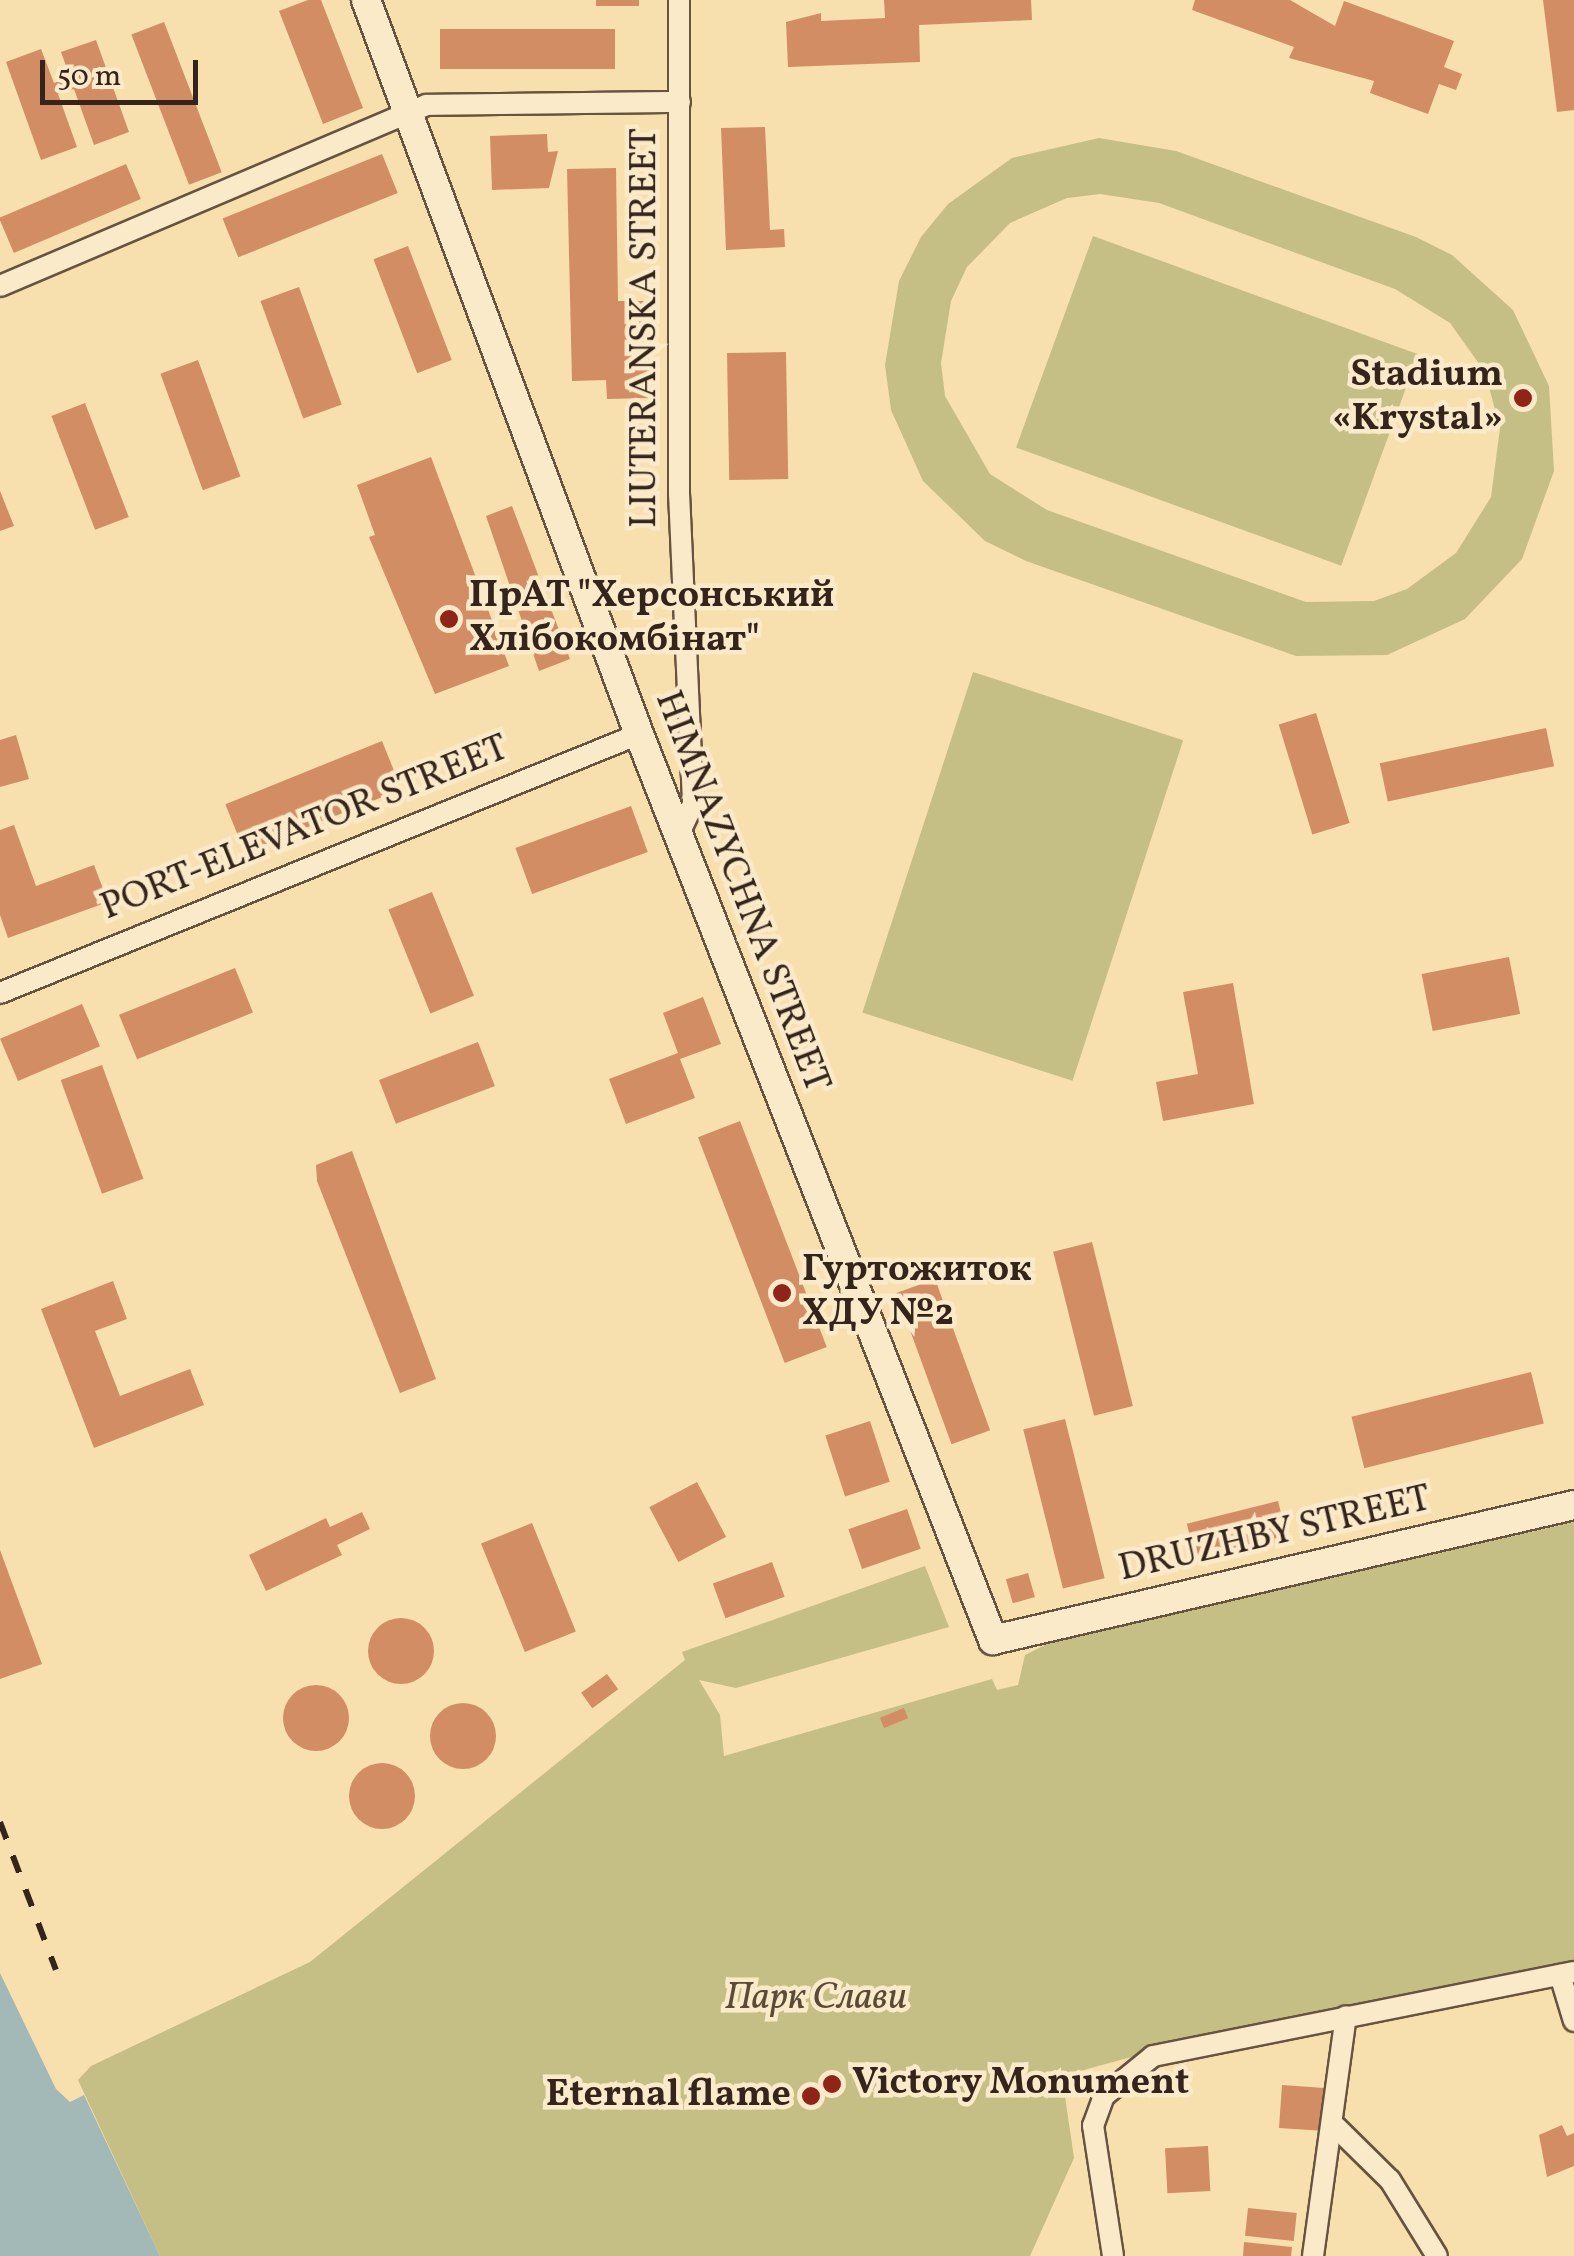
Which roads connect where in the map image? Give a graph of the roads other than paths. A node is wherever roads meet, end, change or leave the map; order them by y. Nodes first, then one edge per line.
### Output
1 (366, 0) edge
2 (679, 0) edge
3 (680, 102) junction
4 (408, 112) junction
5 (0, 286) edge
6 (638, 734) junction
7 (680, 832) junction
8 (0, 993) edge
9 (1574, 1505) edge
10 (993, 1640) joint
11 (1567, 1974) edge
12 (1346, 2016) junction
13 (1574, 2022) edge
14 (1336, 2127) junction
15 (1113, 2256) edge
16 (1313, 2256) edge
17 (1437, 2256) edge

1 - 4 street, HIMNAZYCHNA STREET
2 - 3 street, LIUTERANSKA STREET
3 - 4 street
3 - 7 street, LIUTERANSKA STREET
4 - 5 street
4 - 6 street, HIMNAZYCHNA STREET
6 - 7 street, HIMNAZYCHNA STREET
6 - 8 street, PORT-ELEVATOR STREET
7 - 10 street, HIMNAZYCHNA STREET
9 - 10 street, DRUZHBY STREET
11 - 12 street
11 - 13 street
12 - 14 street
12 - 15 street
14 - 16 street
14 - 17 street

